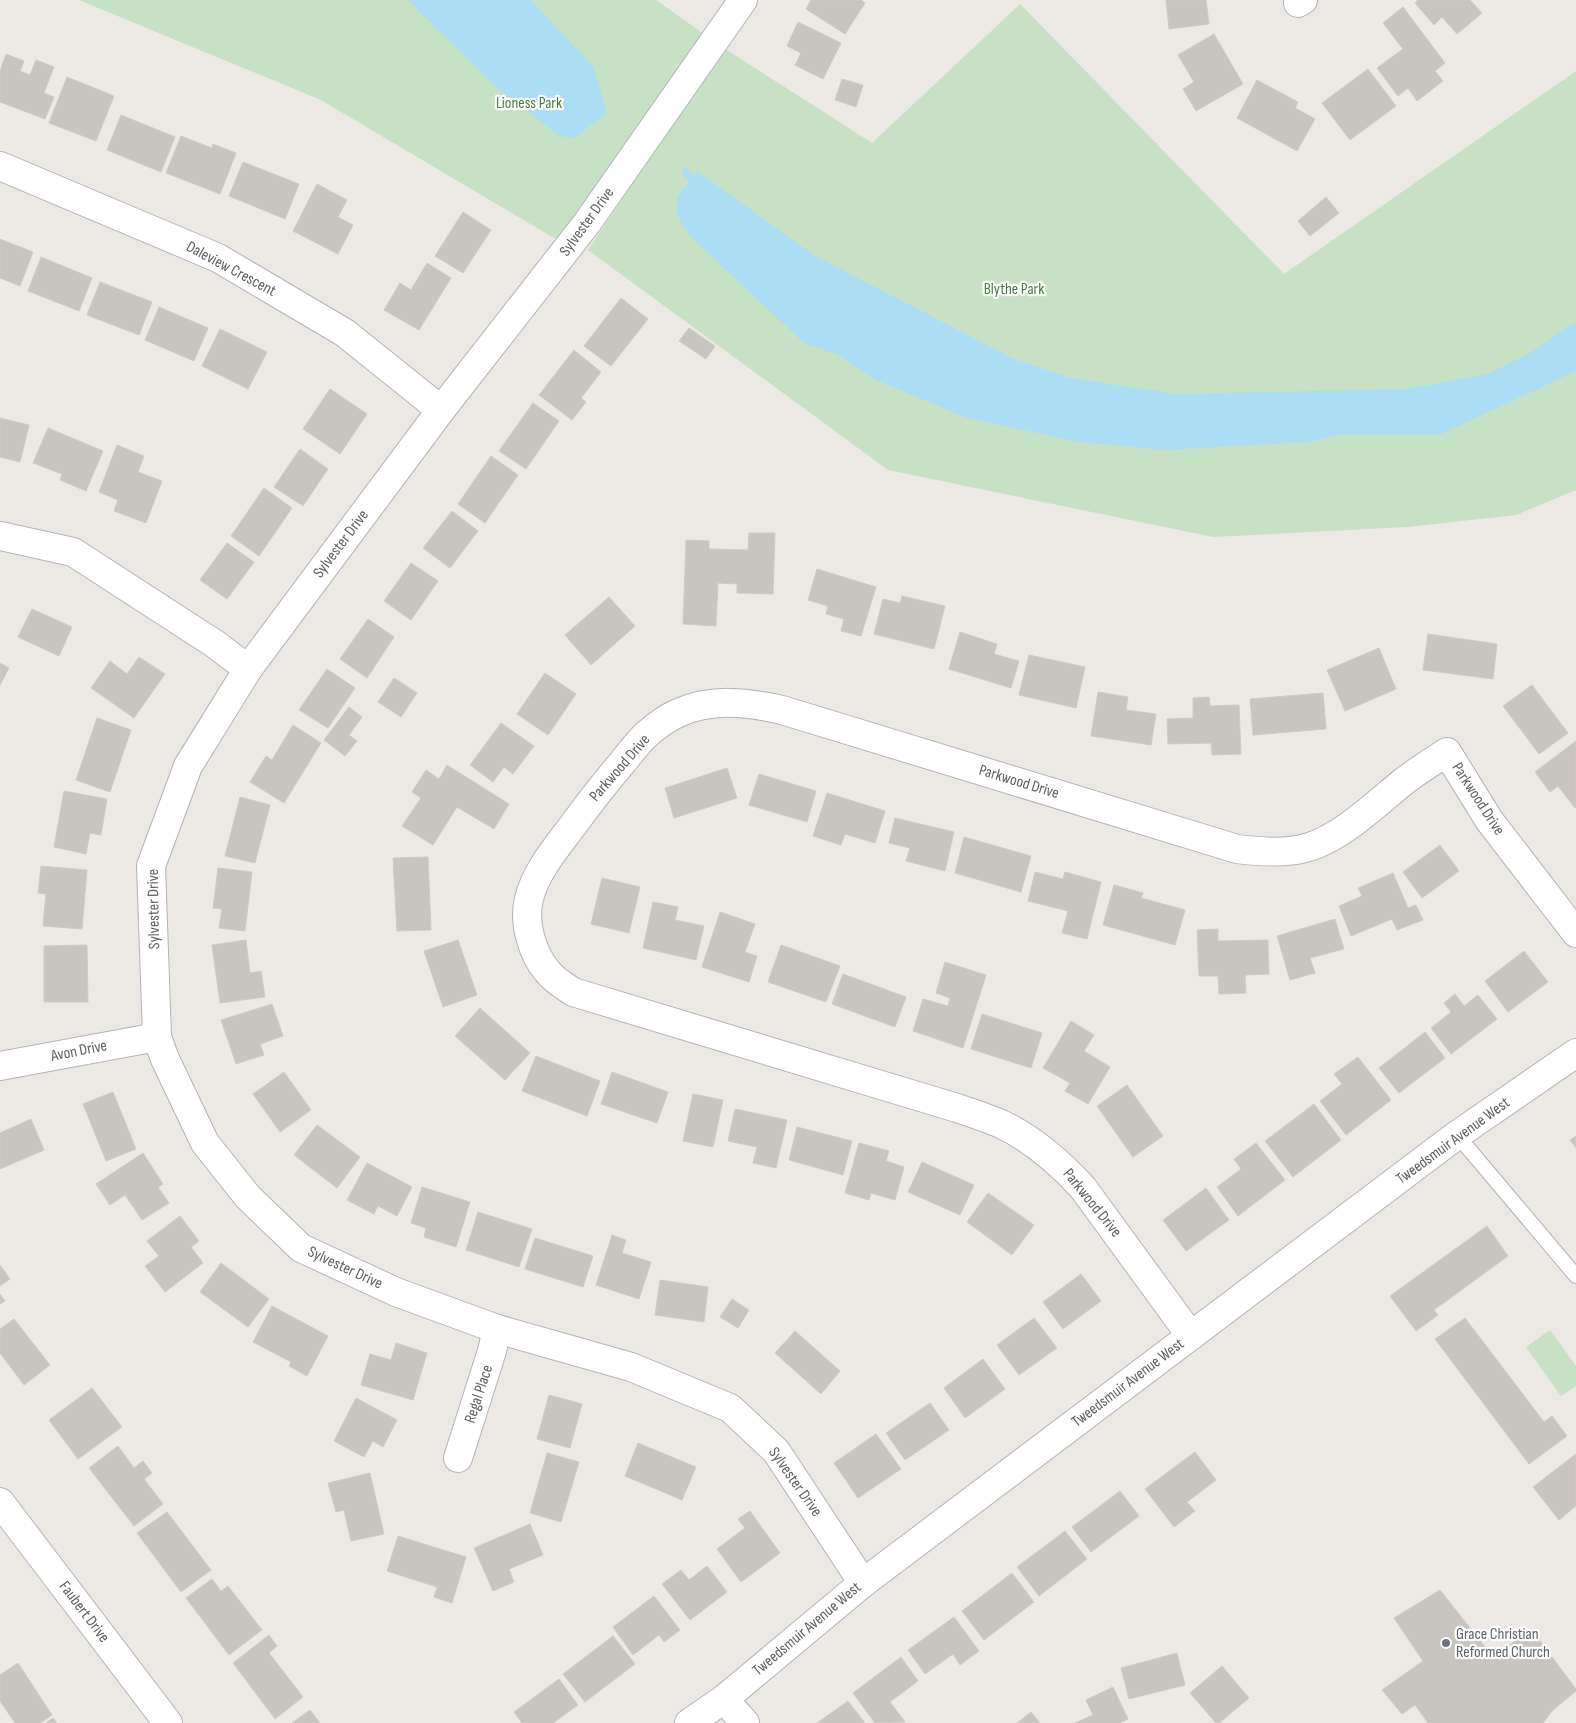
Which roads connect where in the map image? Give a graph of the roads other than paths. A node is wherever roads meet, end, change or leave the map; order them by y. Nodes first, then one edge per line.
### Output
1 (743, 0) edge
2 (0, 166) edge
3 (442, 410) junction
4 (0, 536) edge
5 (248, 669) junction
6 (1576, 933) edge
7 (157, 1037) junction
8 (1576, 1053) edge
9 (0, 1066) edge
10 (1458, 1135) junction
11 (1576, 1276) edge
12 (497, 1329) junction
13 (1191, 1336) junction
14 (458, 1458) dead end
15 (0, 1502) edge
16 (863, 1583) junction
17 (724, 1699) junction
18 (168, 1723) edge
19 (688, 1723) edge
20 (744, 1723) edge

1 - 3 street, Sylvester Drive
2 - 3 street, Daleview Crescent
3 - 5 street, Sylvester Drive
4 - 5 street
5 - 7 street, Sylvester Drive
6 - 13 street, Parkwood Drive
7 - 9 street, Avon Drive
7 - 12 street, Sylvester Drive
8 - 10 street, Tweedsmuir Avenue West
10 - 11 lane
10 - 13 street, Tweedsmuir Avenue West
12 - 14 street, Regal Place
12 - 16 street, Sylvester Drive
13 - 16 street, Tweedsmuir Avenue West
15 - 18 street, Faubert Drive
16 - 17 street, Tweedsmuir Avenue West
17 - 19 street, Tweedsmuir Avenue West
17 - 20 street

